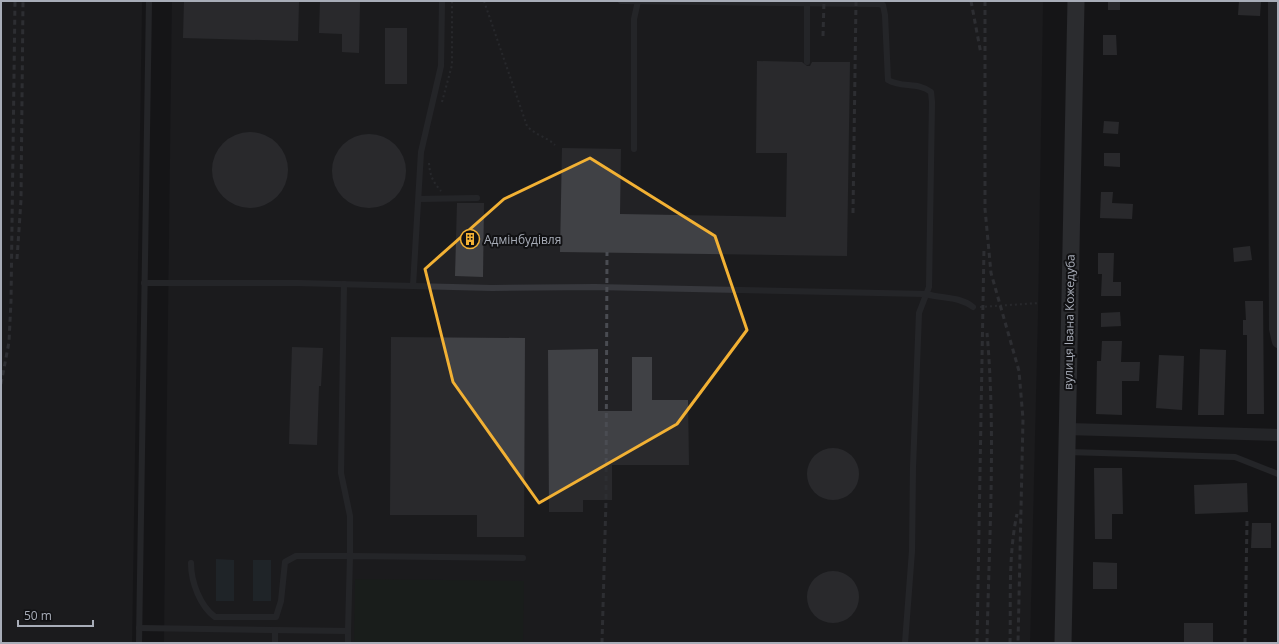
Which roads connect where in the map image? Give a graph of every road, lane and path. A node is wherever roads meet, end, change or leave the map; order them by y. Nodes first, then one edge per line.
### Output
1 (149, 1) edge
2 (442, 1) edge
3 (452, 1) edge
4 (484, 1) edge
5 (621, 1) edge
6 (638, 1) edge
7 (1076, 1) edge
8 (1274, 1) edge
9 (807, 2) edge
10 (807, 62) dead end
11 (441, 103) dead end
12 (555, 145) dead end
13 (634, 149) dead end
14 (429, 159) dead end
15 (477, 198) dead end
16 (419, 199) junction
17 (449, 199) junction
18 (144, 283) junction
19 (344, 284) junction
20 (413, 286) junction
21 (926, 294) junction
22 (1038, 303) dead end
23 (973, 307) joint
24 (1278, 342) edge
25 (1067, 430) junction
26 (1278, 435) edge
27 (1067, 452) junction
28 (1278, 474) edge
29 (350, 556) junction
30 (523, 558) dead end
31 (191, 563) dead end
32 (139, 628) junction
33 (275, 630) junction
34 (348, 631) junction
35 (139, 643) edge
36 (275, 643) edge
37 (348, 643) edge
38 (905, 643) edge
39 (1063, 643) edge

1 - 18 lane
2 - 16 lane
3 - 11 path
4 - 12 path
5 - 6 lane
6 - 9 lane
6 - 13 lane
7 - 25 street, вулиця Івана Кожедуба
8 - 24 street
9 - 10 lane
9 - 21 lane
14 - 17 path
15 - 17 lane
16 - 17 lane
16 - 20 lane
18 - 19 lane
18 - 32 lane
19 - 20 lane
19 - 29 lane
20 - 21 lane
21 - 23 lane
21 - 38 lane
22 - 23 path
25 - 26 street
25 - 27 street, вулиця Івана Кожедуба
27 - 28 lane
27 - 39 street, вулиця Івана Кожедуба
29 - 30 lane
29 - 31 lane
29 - 34 lane
32 - 33 lane
32 - 35 lane
33 - 34 lane
33 - 36 lane
34 - 37 lane

